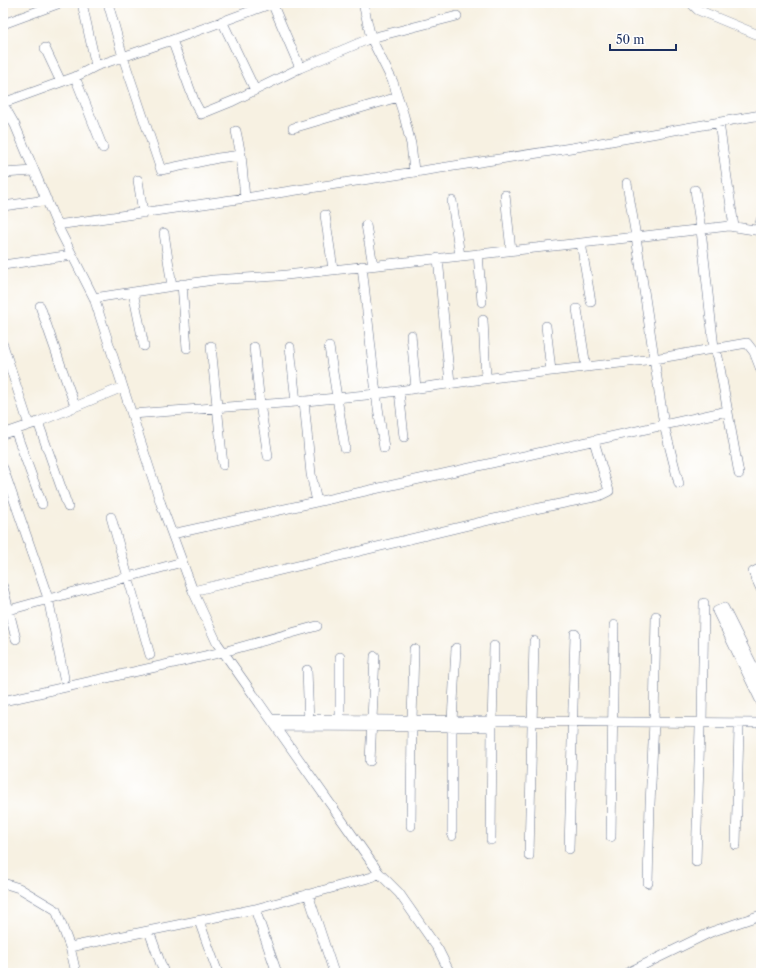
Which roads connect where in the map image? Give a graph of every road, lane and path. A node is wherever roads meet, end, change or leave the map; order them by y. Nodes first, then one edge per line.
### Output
1 (60, 3) edge
2 (82, 3) edge
3 (108, 3) edge
4 (272, 3) edge
5 (363, 3) edge
6 (693, 3) edge
7 (39, 6) edge
8 (457, 16) dead end
9 (222, 21) junction
10 (3, 24) edge
11 (761, 36) edge
12 (371, 38) junction
13 (172, 40) junction
14 (45, 48) dead end
15 (123, 57) junction
16 (96, 66) junction
17 (300, 68) junction
18 (75, 76) junction
19 (60, 82) junction
20 (255, 90) junction
21 (398, 97) junction
22 (3, 103) edge
23 (761, 115) edge
24 (719, 123) junction
25 (293, 128) dead end
26 (236, 130) dead end
27 (103, 148) dead end
28 (241, 155) junction
29 (34, 171) junction
30 (414, 171) junction
31 (3, 173) edge
32 (138, 180) dead end
33 (627, 183) dead end
34 (695, 190) dead end
35 (505, 195) dead end
36 (245, 198) junction
37 (47, 200) junction
38 (452, 201) dead end
39 (3, 206) edge
40 (144, 213) junction
41 (325, 215) dead end
42 (761, 220) edge
43 (56, 225) junction
44 (366, 225) dead end
45 (734, 226) junction
46 (701, 230) junction
47 (760, 231) edge
48 (164, 233) dead end
49 (636, 237) junction
50 (581, 243) junction
51 (511, 250) junction
52 (478, 254) junction
53 (72, 255) junction
54 (460, 256) junction
55 (438, 258) junction
56 (3, 265) edge
57 (373, 265) junction
58 (362, 266) junction
59 (333, 269) junction
60 (182, 284) junction
61 (172, 286) junction
62 (133, 292) junction
63 (94, 298) junction
64 (482, 302) dead end
65 (591, 302) dead end
66 (40, 306) dead end
67 (577, 309) dead end
68 (483, 320) dead end
69 (546, 326) dead end
70 (411, 335) dead end
71 (3, 345) edge
72 (144, 346) dead end
73 (212, 346) dead end
74 (254, 347) dead end
75 (290, 347) dead end
76 (329, 347) dead end
77 (187, 348) dead end
78 (714, 348) junction
79 (654, 359) junction
80 (586, 366) junction
81 (761, 370) edge
82 (551, 371) junction
83 (486, 378) junction
84 (450, 383) junction
85 (123, 387) junction
86 (416, 388) junction
87 (399, 391) junction
88 (376, 394) junction
89 (338, 398) junction
90 (300, 402) junction
91 (260, 404) junction
92 (75, 406) junction
93 (218, 407) junction
94 (727, 411) junction
95 (132, 414) junction
96 (33, 424) junction
97 (664, 425) junction
98 (15, 430) junction
99 (3, 434) edge
100 (404, 437) dead end
101 (594, 440) junction
102 (345, 448) dead end
103 (384, 448) dead end
104 (268, 456) dead end
105 (223, 465) dead end
106 (3, 468) edge
107 (739, 474) dead end
108 (679, 484) dead end
109 (317, 502) junction
110 (42, 504) dead end
111 (68, 507) dead end
112 (111, 517) dead end
113 (172, 534) junction
114 (182, 562) junction
115 (761, 568) edge
116 (128, 577) junction
117 (3, 588) edge
118 (761, 589) edge
119 (193, 591) junction
120 (48, 598) junction
121 (704, 603) dead end
122 (9, 610) junction
123 (656, 616) dead end
124 (614, 625) dead end
125 (317, 626) dead end
126 (575, 634) dead end
127 (16, 639) dead end
128 (534, 641) dead end
129 (494, 646) dead end
130 (456, 648) dead end
131 (414, 649) dead end
132 (223, 652) junction
133 (150, 655) dead end
134 (375, 656) dead end
135 (340, 657) dead end
136 (307, 670) dead end
137 (64, 678) dead end
138 (761, 682) edge
139 (3, 701) edge
140 (761, 702) edge
141 (274, 723) junction
142 (309, 723) junction
143 (340, 723) junction
144 (372, 723) junction
145 (761, 723) edge
146 (412, 724) junction
147 (452, 724) junction
148 (492, 724) junction
149 (532, 724) junction
150 (572, 724) junction
151 (613, 725) junction
152 (654, 725) junction
153 (701, 725) junction
154 (739, 728) junction
155 (761, 728) edge
156 (370, 761) dead end
157 (411, 826) dead end
158 (452, 836) dead end
159 (611, 837) dead end
160 (491, 840) dead end
161 (736, 845) dead end
162 (569, 849) dead end
163 (529, 856) dead end
164 (696, 862) dead end
165 (379, 873) junction
166 (3, 883) edge
167 (648, 883) dead end
168 (308, 894) junction
169 (255, 909) junction
170 (761, 915) edge
171 (199, 921) junction
172 (149, 931) junction
173 (70, 947) junction
174 (76, 973) edge
175 (164, 973) edge
176 (218, 973) edge
177 (277, 973) edge
178 (334, 973) edge
179 (450, 973) edge
180 (627, 973) edge

1 - 7 street
2 - 16 street
3 - 15 street
4 - 9 street
4 - 17 street
5 - 12 street
6 - 11 street
7 - 10 street
8 - 12 street
9 - 13 street
9 - 20 street
12 - 17 street
12 - 21 street
13 - 15 street
13 - 20 street
14 - 19 street
15 - 16 street
15 - 28 street
16 - 18 street
17 - 20 street
18 - 19 street
18 - 27 street
19 - 22 street
21 - 25 street
21 - 30 street
22 - 29 street
23 - 24 street
24 - 30 street
24 - 45 street
26 - 28 street
28 - 36 street
29 - 31 street
29 - 37 street
30 - 36 street
32 - 40 street
33 - 49 street
34 - 46 street
35 - 51 street
36 - 40 street
37 - 39 street
37 - 43 street
38 - 54 street
40 - 43 street
41 - 59 street
42 - 47 street
43 - 53 street
44 - 57 street
45 - 46 street
45 - 47 street
46 - 49 street
46 - 78 street
48 - 61 street
49 - 50 street
49 - 79 street
50 - 51 street
50 - 65 street
51 - 52 street
52 - 54 street
52 - 64 street
53 - 56 street
53 - 63 street
54 - 55 street
55 - 57 street
55 - 84 street
57 - 58 street
58 - 59 street
58 - 88 street
59 - 60 street
60 - 61 street
60 - 77 street
61 - 62 street
62 - 63 street
62 - 72 street
63 - 85 street
66 - 92 street
67 - 80 street
68 - 83 street
69 - 82 street
70 - 86 street
71 - 96 street
73 - 93 street
74 - 91 street
75 - 90 street
76 - 89 street
78 - 79 street
78 - 81 street
78 - 94 street
79 - 80 street
79 - 97 street
80 - 82 street
82 - 83 street
83 - 84 street
84 - 86 street
85 - 92 street
85 - 95 street
86 - 87 street
87 - 88 street
87 - 100 street
88 - 89 street
88 - 103 street
89 - 90 street
89 - 102 street
90 - 91 street
90 - 109 street
91 - 93 street
91 - 104 street
92 - 96 street
93 - 95 street
93 - 105 street
94 - 97 street
94 - 107 street
95 - 113 street
96 - 98 street
96 - 111 street
97 - 101 street
97 - 108 street
98 - 99 street
98 - 110 street
101 - 109 street
101 - 119 street
106 - 120 street
109 - 113 street
112 - 116 street
113 - 114 street
114 - 116 street
114 - 119 street
115 - 118 street
116 - 120 street
116 - 133 street
117 - 122 street
119 - 132 street
120 - 122 street
120 - 137 street
121 - 153 street
122 - 127 street
123 - 152 street
124 - 151 street
125 - 132 street
126 - 150 street
128 - 149 street
129 - 148 street
130 - 147 street
131 - 146 street
132 - 139 street
132 - 141 street
134 - 144 street
135 - 143 street
136 - 142 street
138 - 140 street
141 - 142 street
141 - 165 street
142 - 143 street
143 - 144 street
144 - 146 street
144 - 156 street
145 - 153 street
146 - 147 street
146 - 157 street
147 - 148 street
147 - 158 street
148 - 149 street
148 - 160 street
149 - 150 street
149 - 163 street
150 - 151 street
150 - 162 street
151 - 152 street
151 - 159 street
152 - 153 street
152 - 167 street
153 - 154 street
153 - 164 street
154 - 155 street
154 - 161 street
165 - 168 street
165 - 179 street
166 - 173 street
168 - 169 street
168 - 178 street
169 - 171 street
169 - 177 street
170 - 180 street
171 - 172 street
171 - 176 street
172 - 173 street
172 - 175 street
173 - 174 street

